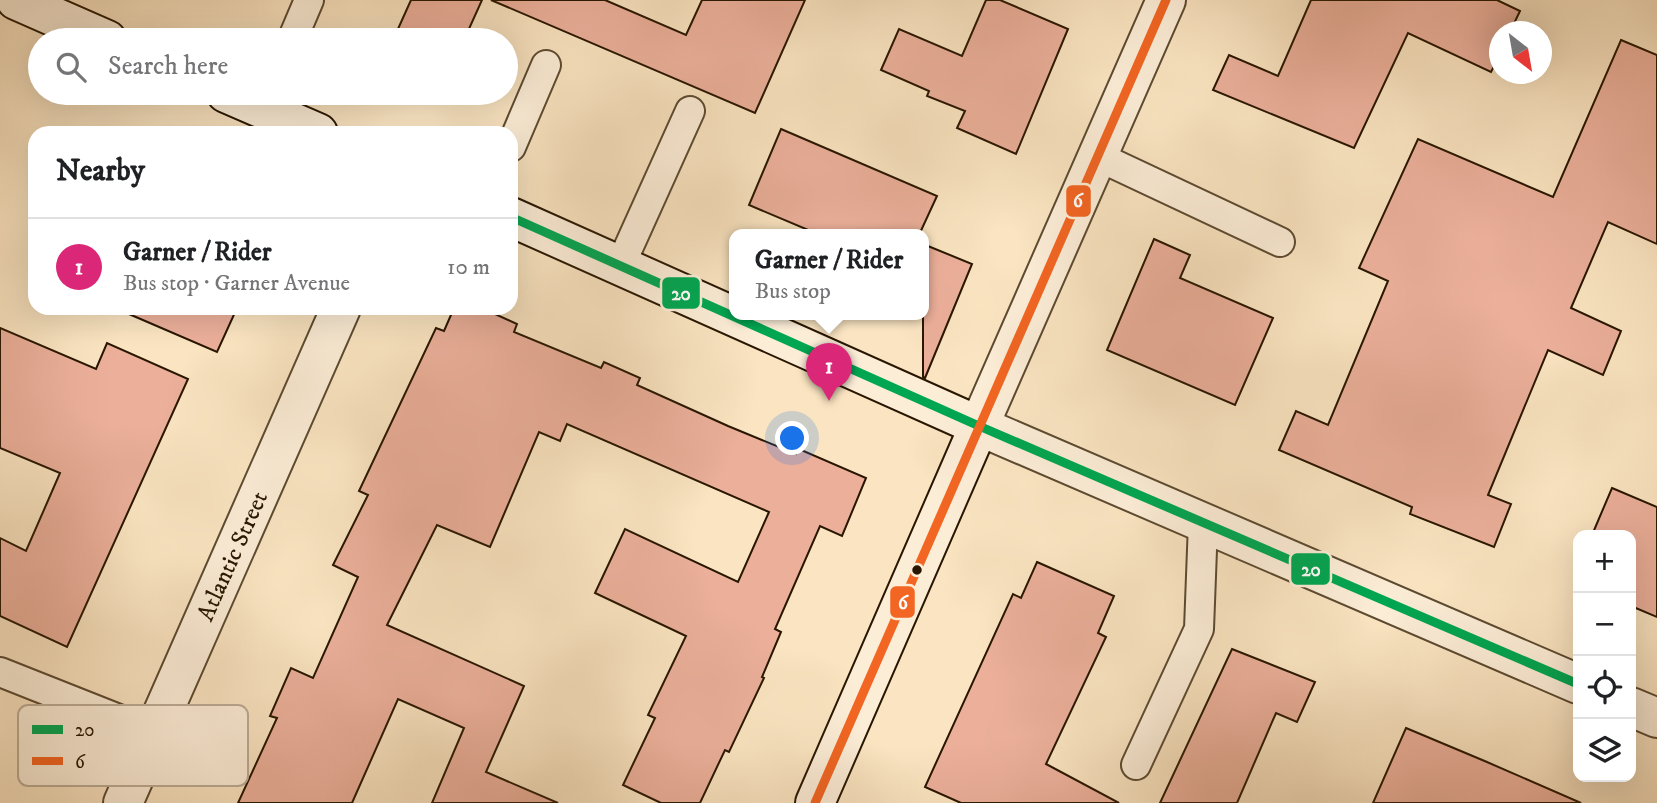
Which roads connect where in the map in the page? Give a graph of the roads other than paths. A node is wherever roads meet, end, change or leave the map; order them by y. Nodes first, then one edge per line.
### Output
1 (16, 0) edge
2 (309, 0) edge
3 (1166, 0) edge
4 (75, 12) edge
5 (93, 28) edge
6 (297, 28) edge
7 (546, 65) dead end
8 (272, 105) edge
9 (690, 111) dead end
10 (306, 126) edge
11 (518, 131) edge
12 (1097, 156) junction
13 (518, 221) edge
14 (1280, 242) dead end
15 (621, 264) junction
16 (729, 313) edge
17 (338, 315) edge
18 (745, 320) edge
19 (979, 426) junction
20 (1203, 523) junction
21 (0, 671) edge
22 (1573, 682) edge
23 (84, 705) edge
24 (166, 705) edge
25 (1636, 709) edge
26 (1657, 718) edge
27 (1136, 765) dead end
28 (131, 786) edge
29 (123, 803) edge
30 (816, 803) edge

1 - 4 street
2 - 6 lane
3 - 12 street
4 - 5 street
7 - 11 lane
8 - 10 street
9 - 15 lane
12 - 14 lane
12 - 19 street
13 - 15 street
15 - 16 street
17 - 24 street, Atlantic Street
18 - 19 street
19 - 20 street
19 - 30 street
20 - 22 street
20 - 27 lane
21 - 23 lane
25 - 26 street
28 - 29 street, Atlantic Street

